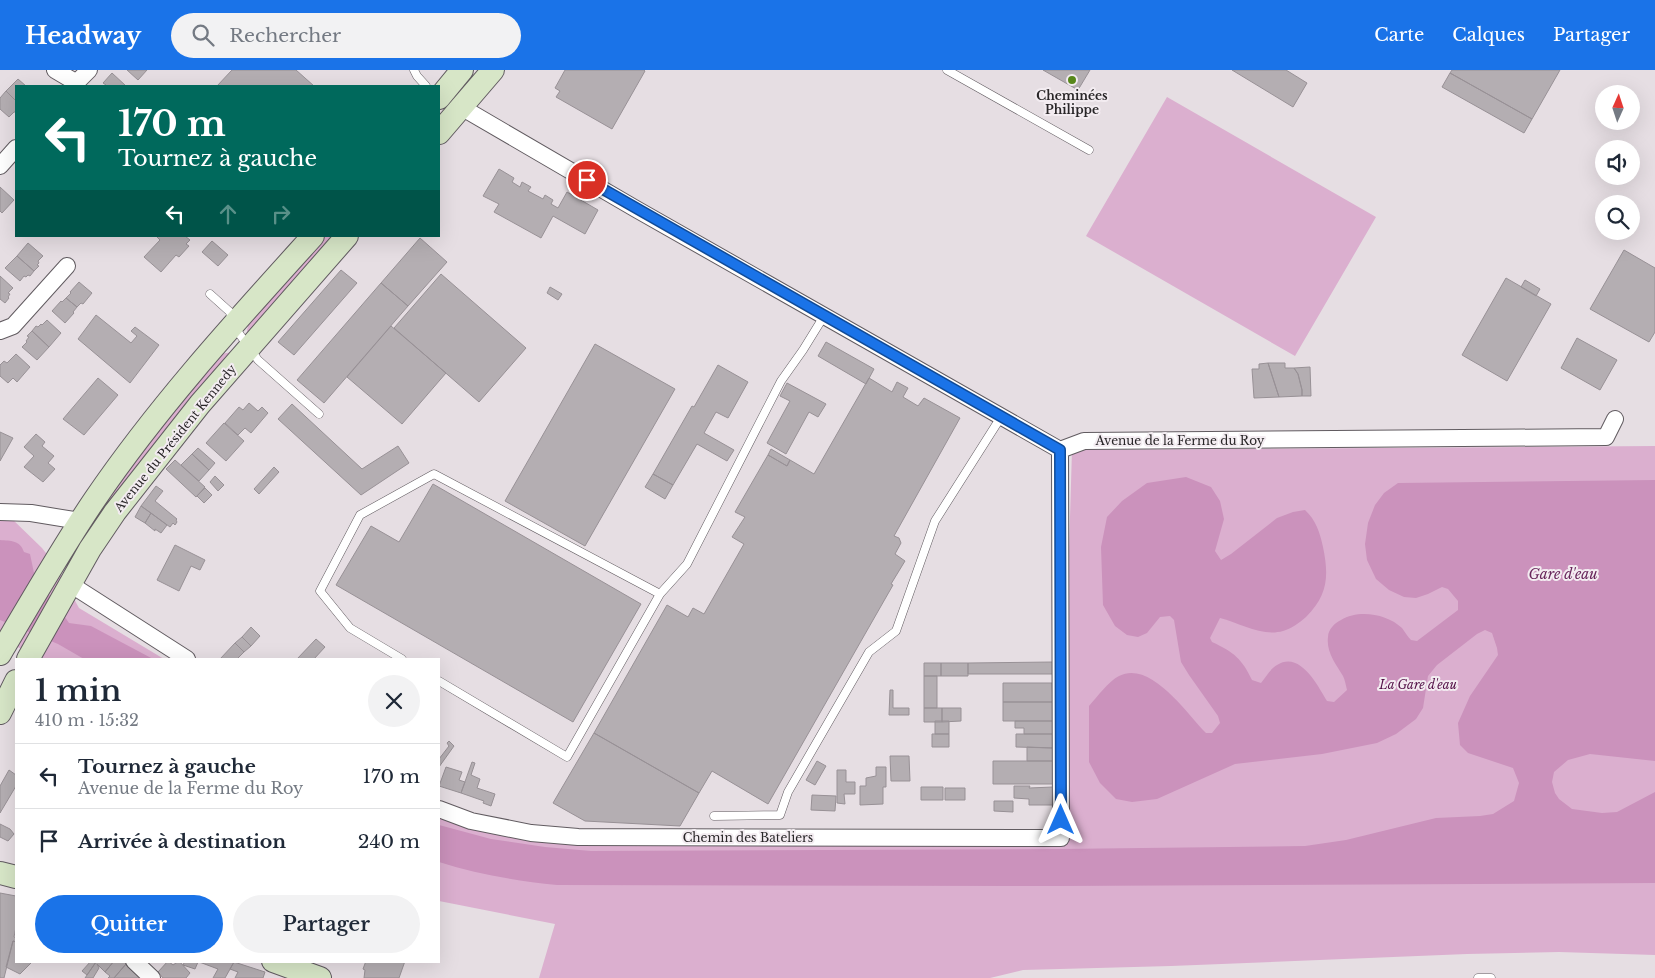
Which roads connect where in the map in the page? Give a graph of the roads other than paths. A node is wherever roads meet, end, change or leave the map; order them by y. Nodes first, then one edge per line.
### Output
1 (55, 70) edge
2 (89, 70) edge
3 (414, 70) edge
4 (462, 70) edge
5 (493, 70) edge
6 (947, 70) edge
7 (75, 84) edge
8 (426, 85) edge
9 (440, 90) edge
10 (440, 96) edge
11 (461, 107) junction
12 (440, 132) edge
13 (15, 149) edge
14 (1089, 150) dead end
15 (0, 166) edge
16 (312, 237) edge
17 (346, 237) edge
18 (67, 266) dead end
19 (210, 294) dead end
20 (824, 316) junction
21 (233, 325) junction
22 (0, 331) edge
23 (249, 348) junction
24 (318, 414) dead end
25 (1001, 416) junction
26 (1615, 419) dead end
27 (1060, 450) junction
28 (0, 512) edge
29 (80, 522) junction
30 (66, 590) junction
31 (660, 594) junction
32 (3, 649) edge
33 (28, 657) edge
34 (185, 658) edge
35 (400, 658) edge
36 (440, 682) edge
37 (15, 683) edge
38 (0, 713) edge
39 (440, 809) edge
40 (714, 816) dead end
41 (0, 873) edge
42 (15, 877) edge
43 (136, 963) edge
44 (279, 963) edge
45 (152, 978) edge
46 (320, 978) edge
47 (1478, 978) edge
48 (1491, 978) edge

1 - 7 street
2 - 7 street
3 - 8 lane
4 - 9 main road
5 - 11 main road
6 - 14 lane
10 - 11 main road
11 - 12 main road
11 - 20 street
13 - 15 street
16 - 21 main road, Avenue du Président Kennedy
17 - 23 main road, Avenue du Président Kennedy
18 - 22 street
19 - 21 lane
20 - 25 street
20 - 31 lane
21 - 23 lane
21 - 29 main road, Avenue du Président Kennedy
23 - 24 lane
23 - 30 main road, Avenue du Président Kennedy
25 - 27 street
25 - 40 lane
26 - 27 street, Avenue de la Ferme du Roy
27 - 39 street, Chemin des Bateliers
28 - 29 street
29 - 32 main road, Avenue du Président Kennedy
30 - 33 main road, Avenue du Président Kennedy
30 - 34 street
31 - 35 lane
31 - 36 lane
37 - 38 main road
41 - 42 main road
43 - 45 street
44 - 46 main road
47 - 48 lane

